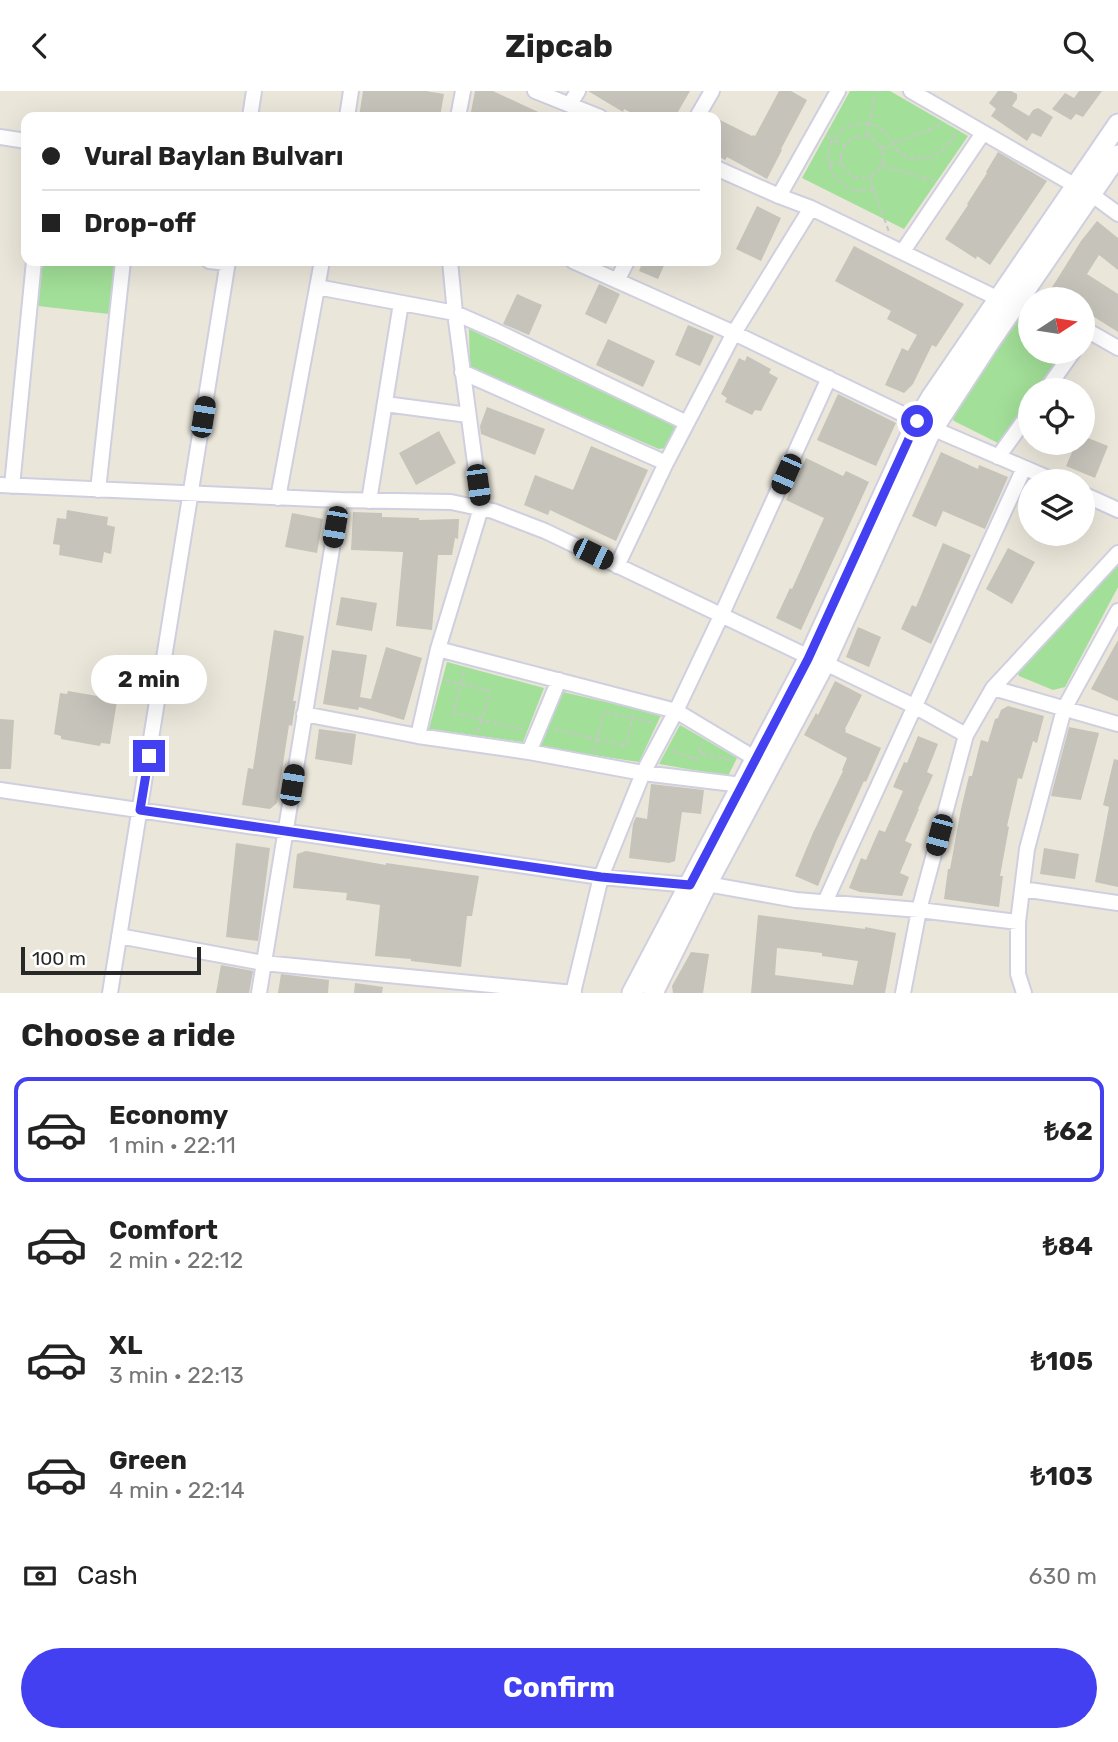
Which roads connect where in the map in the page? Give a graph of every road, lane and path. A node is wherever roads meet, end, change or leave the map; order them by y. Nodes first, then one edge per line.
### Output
1 (254, 91) edge
2 (351, 91) edge
3 (463, 91) edge
4 (535, 91) edge
5 (578, 91) edge
6 (712, 91) edge
7 (838, 91) edge
8 (875, 91) edge
9 (911, 91) edge
10 (570, 104) junction
11 (251, 112) edge
12 (348, 112) edge
13 (459, 112) edge
14 (588, 112) edge
15 (700, 112) edge
16 (959, 119) junction
17 (869, 124) junction
18 (1118, 124) edge
19 (816, 130) junction
20 (983, 133) junction
21 (0, 137) edge
22 (866, 137) junction
23 (834, 139) junction
24 (21, 140) edge
25 (893, 143) junction
26 (844, 146) junction
27 (881, 149) junction
28 (1118, 155) edge
29 (842, 162) junction
30 (881, 164) junction
31 (829, 165) junction
32 (721, 169) edge
33 (870, 177) junction
34 (948, 185) junction
35 (874, 189) junction
36 (1084, 190) junction
37 (779, 196) junction
38 (811, 208) junction
39 (1118, 214) edge
40 (899, 249) junction
41 (33, 266) edge
42 (122, 266) edge
43 (226, 266) edge
44 (321, 266) edge
45 (450, 266) edge
46 (584, 266) edge
47 (624, 266) edge
48 (617, 281) junction
49 (317, 287) junction
50 (1034, 287) edge
51 (999, 299) junction
52 (401, 303) junction
53 (1018, 310) edge
54 (455, 313) junction
55 (733, 333) junction
56 (1096, 337) edge
57 (1118, 348) edge
58 (463, 372) junction
59 (829, 378) junction
60 (385, 404) junction
61 (468, 415) junction
62 (687, 423) junction
63 (925, 425) junction
64 (1018, 429) edge
65 (998, 457) junction
66 (666, 463) junction
67 (1024, 468) joint
68 (6, 485) edge
69 (99, 489) junction
70 (191, 494) junction
71 (278, 498) junction
72 (1095, 499) edge
73 (340, 500) junction
74 (369, 501) junction
75 (481, 508) junction
76 (1118, 510) edge
77 (1118, 553) edge
78 (617, 566) junction
79 (1118, 611) edge
80 (721, 616) junction
81 (438, 649) junction
82 (817, 660) junction
83 (466, 666) dead end
84 (440, 679) dead end
85 (559, 680) junction
86 (461, 684) junction
87 (993, 688) junction
88 (914, 706) junction
89 (635, 707) dead end
90 (1064, 709) junction
91 (676, 711) junction
92 (304, 714) junction
93 (633, 718) junction
94 (481, 720) junction
95 (660, 724) dead end
96 (1118, 724) edge
97 (546, 727) dead end
98 (530, 731) dead end
99 (966, 735) junction
100 (418, 736) junction
101 (477, 736) dead end
102 (704, 736) dead end
103 (597, 740) junction
104 (664, 748) dead end
105 (529, 752) junction
106 (699, 753) junction
107 (592, 757) dead end
108 (747, 761) junction
109 (643, 773) junction
110 (742, 785) junction
111 (0, 790) edge
112 (140, 810) junction
113 (285, 831) junction
114 (601, 877) junction
115 (698, 885) junction
116 (1022, 889) junction
117 (825, 902) junction
118 (1118, 903) edge
119 (919, 910) junction
120 (1018, 922) junction
121 (119, 936) junction
122 (263, 963) junction
123 (110, 993) edge
124 (258, 993) edge
125 (573, 993) edge
126 (632, 993) edge
127 (653, 993) edge
128 (903, 993) edge
129 (1024, 993) edge

1 - 11 street
2 - 12 street
3 - 13 street
4 - 10 street
5 - 10 street
6 - 15 street
7 - 19 street
8 - 17 path
9 - 16 street
10 - 14 street
16 - 20 street
16 - 25 path
16 - 25 path
17 - 22 path
17 - 23 path
17 - 25 path
18 - 36 main road
19 - 23 path
19 - 37 street
20 - 34 street
20 - 36 street
21 - 24 street
22 - 26 path
22 - 27 path
23 - 26 path
23 - 31 path
25 - 27 path
26 - 29 path
27 - 30 path
28 - 36 main road
29 - 31 path
29 - 33 path
30 - 33 path
30 - 34 path
31 - 35 path
32 - 37 street
33 - 35 path
34 - 40 street
35 - 40 path
36 - 39 street
36 - 50 main road
36 - 51 main road
37 - 38 street
38 - 40 street
38 - 55 street
40 - 51 street
41 - 68 street
42 - 69 street
43 - 70 street
44 - 49 street
45 - 54 street
46 - 48 street
47 - 48 street
48 - 55 street
49 - 52 street
49 - 71 street
51 - 63 main road
52 - 54 street
52 - 60 street
53 - 63 main road
54 - 58 street
54 - 62 street
55 - 59 street
55 - 62 street
56 - 57 street
58 - 61 street
58 - 66 street
59 - 63 street
59 - 80 street
60 - 61 street
60 - 74 street
61 - 75 street
62 - 66 street
63 - 65 street
63 - 82 main road
64 - 65 street
65 - 67 street
66 - 78 street
67 - 88 street
68 - 69 street
69 - 70 street
70 - 71 street
70 - 112 street
71 - 73 street
72 - 76 street
73 - 74 street
73 - 92 street
74 - 75 street
75 - 78 street
75 - 81 street
77 - 87 street
78 - 80 street
79 - 90 street
80 - 82 street
80 - 91 street
81 - 85 street
81 - 100 street
82 - 88 street
82 - 108 main road
82 - 115 main road
83 - 86 path
84 - 86 path
85 - 91 street
85 - 105 street
86 - 94 path
86 - 94 path
87 - 90 street
87 - 99 street
88 - 99 street
88 - 117 street
89 - 93 path
90 - 96 street
90 - 116 street
91 - 108 street
91 - 109 street
92 - 100 street
92 - 113 street
93 - 95 path
93 - 103 path
93 - 103 path
94 - 98 path
94 - 101 path
97 - 103 path
99 - 119 street
100 - 105 street
102 - 106 path
103 - 107 path
104 - 106 path
105 - 109 street
106 - 108 path
108 - 110 main road
109 - 110 street
109 - 114 street
110 - 115 main road
111 - 112 street
112 - 113 street
112 - 121 street
113 - 114 street
113 - 122 street
114 - 115 street
114 - 125 street
115 - 117 street
115 - 126 main road
115 - 127 main road
116 - 118 street
116 - 120 street
117 - 119 street
119 - 120 street
119 - 128 street
120 - 129 street
121 - 122 street
121 - 123 street
122 - 124 street
122 - 125 street

